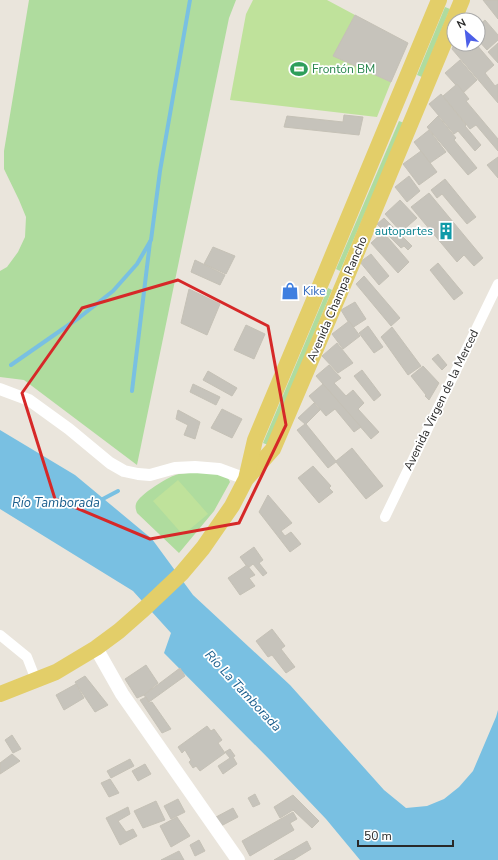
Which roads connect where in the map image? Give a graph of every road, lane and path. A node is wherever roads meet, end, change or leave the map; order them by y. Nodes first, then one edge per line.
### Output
1 (439, 0) edge
2 (459, 1) edge
3 (398, 98) junction
4 (418, 106) junction
5 (324, 276) junction
6 (344, 283) junction
7 (498, 284) edge
8 (0, 389) edge
9 (246, 479) junction
10 (385, 517) dead end
11 (0, 635) edge
12 (96, 648) junction
13 (36, 680) junction
14 (0, 694) edge
15 (238, 860) edge

1 - 3 main road, Avenida Champa Rancho
2 - 4 main road, Avenida Champa Rancho
3 - 4 main road
3 - 5 main road, Avenida Champa Rancho
4 - 6 main road, Avenida Champa Rancho
5 - 6 main road
5 - 9 main road, Avenida Champa Rancho
6 - 9 main road, Avenida Champa Rancho
7 - 10 street, Avenida Virgen de la Merced
8 - 9 street
9 - 12 main road, Avenida Champa Rancho
11 - 13 street
12 - 13 main road, Avenida Champa Rancho
12 - 15 main road
13 - 14 main road, Avenida Champa Rancho

